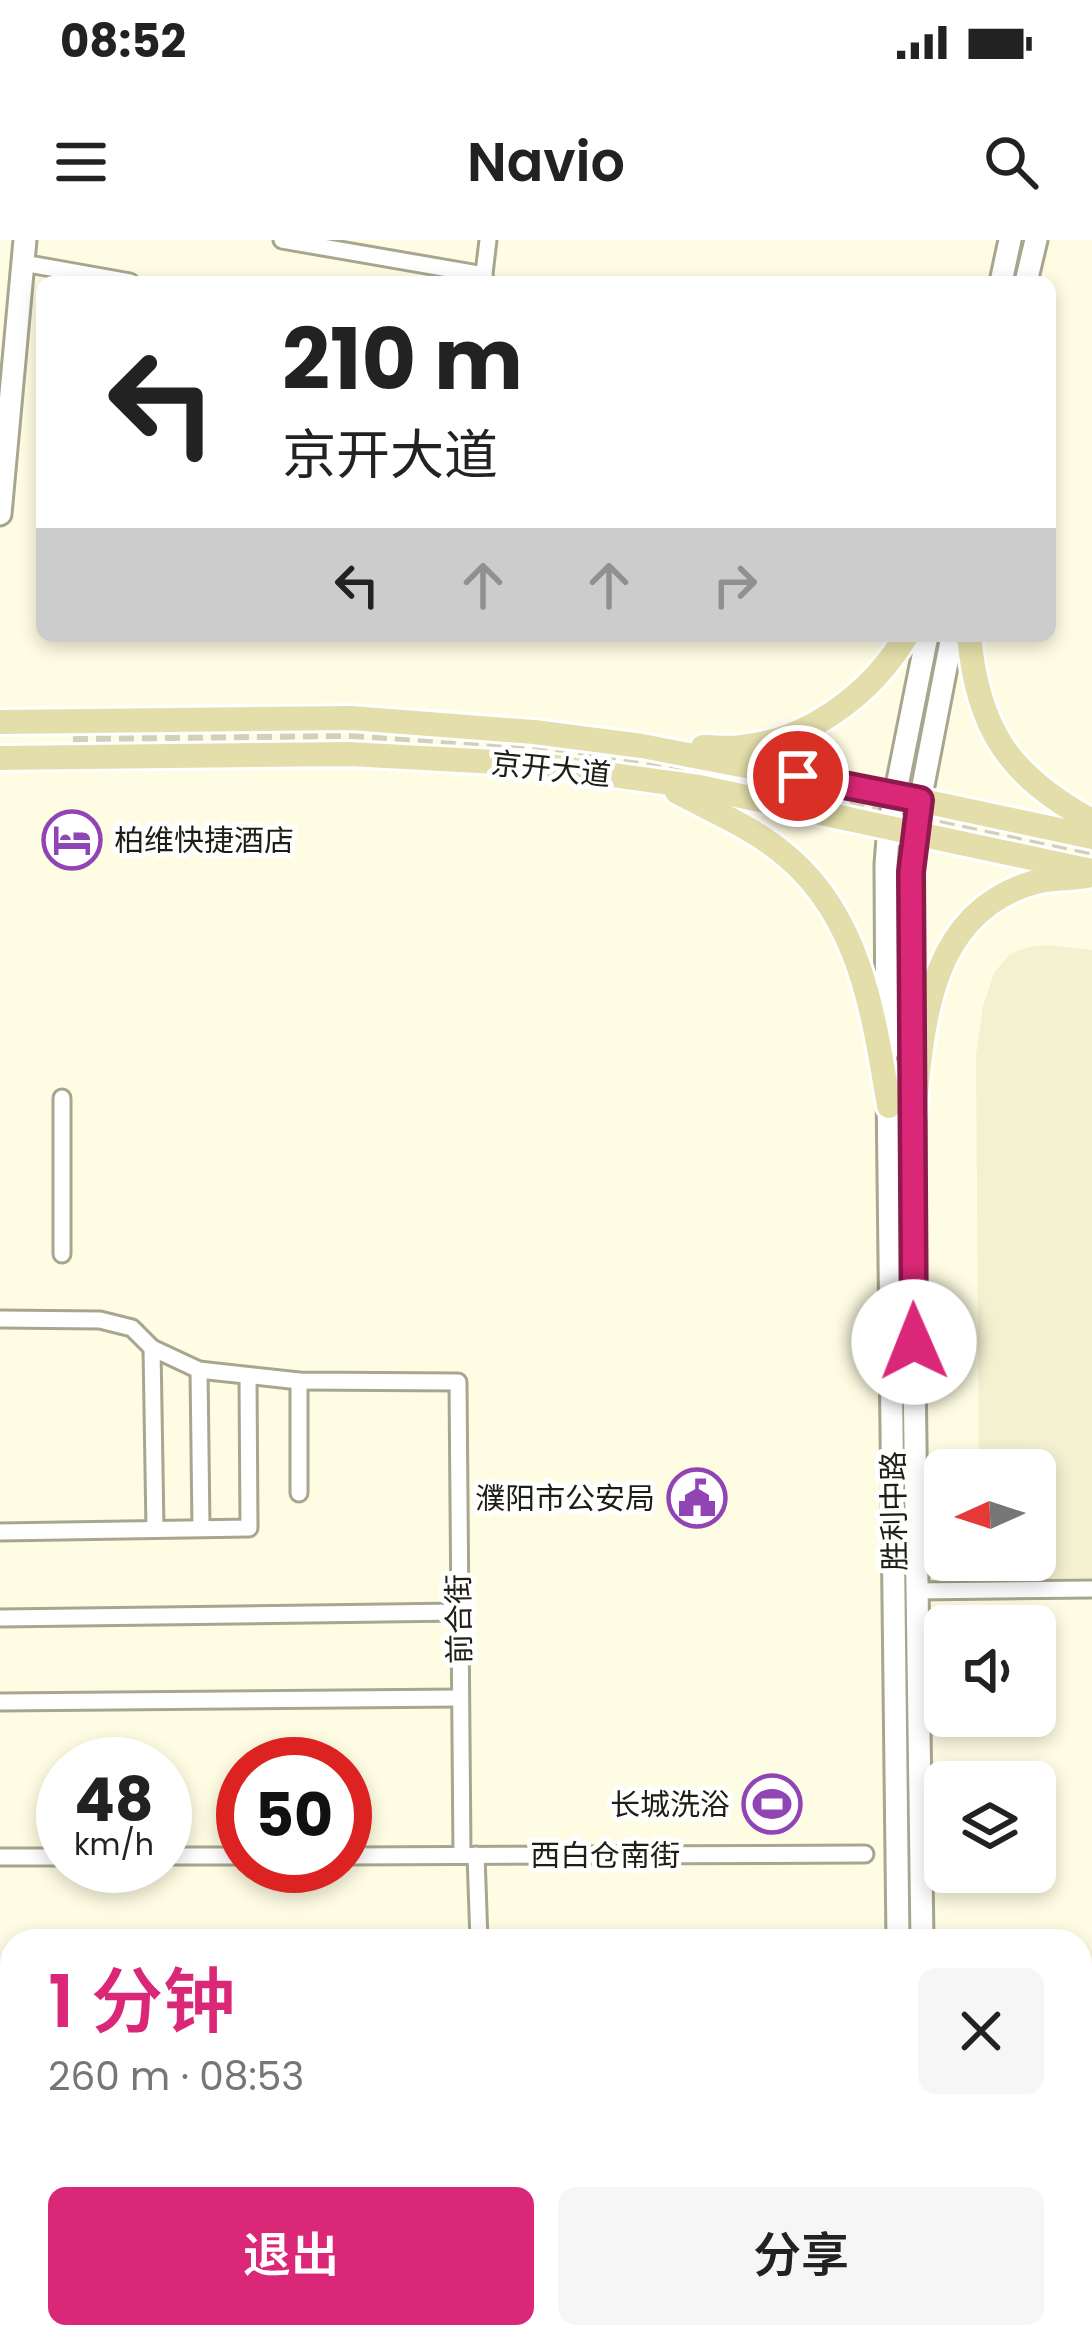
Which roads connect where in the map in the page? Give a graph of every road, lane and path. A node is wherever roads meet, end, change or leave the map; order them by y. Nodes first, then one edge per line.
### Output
1 (282, 240) edge
2 (488, 240) edge
3 (1010, 240) edge
4 (1036, 240) edge
5 (24, 251) edge
6 (109, 276) edge
7 (473, 276) edge
8 (484, 276) edge
9 (1002, 276) edge
10 (1027, 276) edge
11 (0, 514) edge
12 (902, 642) edge
13 (926, 642) edge
14 (950, 642) edge
15 (970, 642) edge
16 (0, 722) edge
17 (642, 746) junction
18 (0, 758) edge
19 (654, 780) junction
20 (908, 797) junction
21 (1092, 821) edge
22 (902, 829) junction
23 (1092, 837) edge
24 (1092, 873) edge
25 (62, 1098) dead end
26 (889, 1106) junction
27 (914, 1113) junction
28 (62, 1255) dead end
29 (0, 1319) edge
30 (152, 1348) junction
31 (199, 1370) junction
32 (248, 1376) junction
33 (299, 1381) junction
34 (299, 1493) dead end
35 (201, 1528) junction
36 (155, 1529) junction
37 (0, 1532) edge
38 (1092, 1589) edge
39 (918, 1591) junction
40 (459, 1612) junction
41 (0, 1618) edge
42 (460, 1698) junction
43 (0, 1702) edge
44 (865, 1854) dead end
45 (469, 1855) junction
46 (372, 1856) edge
47 (0, 1857) edge
48 (36, 1857) edge
49 (478, 1929) edge
50 (898, 1929) edge
51 (922, 1929) edge

1 - 7 street
2 - 8 street
3 - 9 main road
4 - 10 main road
5 - 6 street
5 - 11 main road
12 - 17 main road
13 - 20 main road
14 - 20 main road
15 - 21 main road
16 - 17 main road, 京开大道
17 - 20 main road, 京开大道
18 - 19 main road, 京开大道
19 - 22 main road, 京开大道
19 - 26 main road
20 - 22 main road, 胜利中路
20 - 23 main road, 京开大道
22 - 24 main road, 京开大道
22 - 26 main road, 胜利中路
22 - 27 main road, 胜利中路
24 - 27 main road
25 - 28 street
26 - 50 main road, 胜利中路
27 - 39 main road, 胜利中路
29 - 30 street
30 - 31 street
30 - 36 street
31 - 32 street
31 - 35 street
32 - 33 street
32 - 35 street
33 - 34 street
33 - 40 street, 前合街
35 - 36 street
36 - 37 street
38 - 39 street
39 - 51 main road, 胜利中路
40 - 41 street
40 - 42 street, 前合街
42 - 43 street
42 - 45 street, 前合街
44 - 45 street, 西白仓南街
45 - 46 street, 西白仓南街
45 - 49 street, 前合街
47 - 48 street

